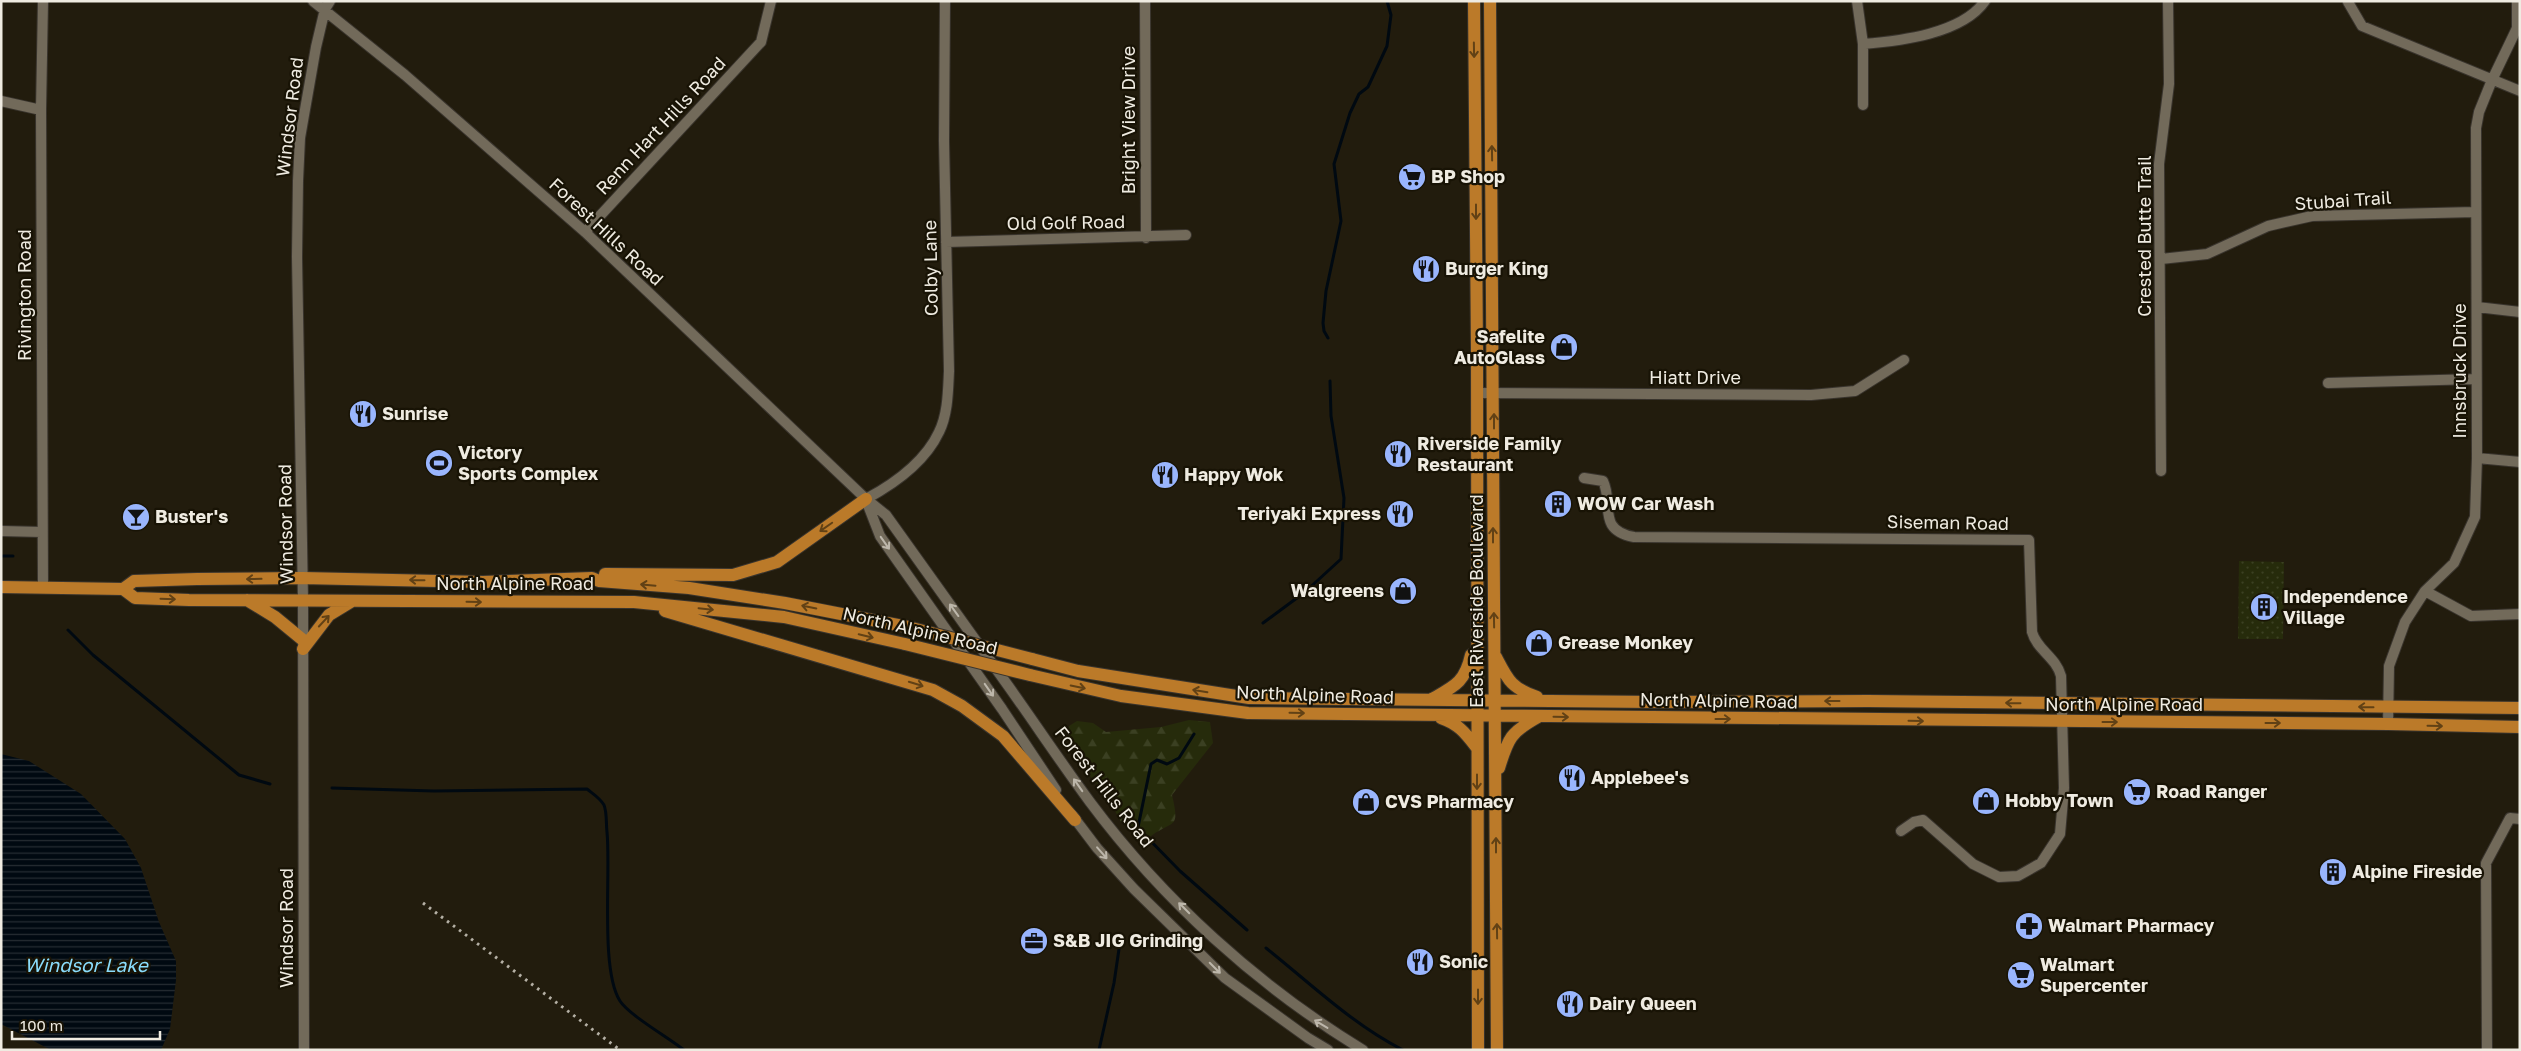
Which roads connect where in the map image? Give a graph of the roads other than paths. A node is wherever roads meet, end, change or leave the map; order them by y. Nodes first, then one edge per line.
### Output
1 (43, 1) edge
2 (313, 1) edge
3 (771, 1) edge
4 (946, 1) edge
5 (1145, 1) edge
6 (1474, 1) edge
7 (1490, 1) edge
8 (1857, 1) edge
9 (1985, 1) edge
10 (2168, 1) edge
11 (2517, 1) edge
12 (2348, 2) edge
13 (328, 5) edge
14 (1863, 44) junction
15 (2492, 80) junction
16 (2520, 91) edge
17 (1, 101) edge
18 (1863, 105) dead end
19 (41, 110) junction
20 (2475, 212) junction
21 (585, 232) junction
22 (1186, 235) dead end
23 (1146, 238) junction
24 (946, 242) junction
25 (2161, 259) junction
26 (2477, 307) junction
27 (2520, 312) edge
28 (1904, 360) dead end
29 (2476, 379) junction
30 (2328, 382) dead end
31 (1477, 393) junction
32 (1494, 393) junction
33 (2477, 458) junction
34 (2520, 462) edge
35 (2161, 471) dead end
36 (1584, 478) dead end
37 (866, 499) junction
38 (1, 530) edge
39 (42, 532) junction
40 (302, 578) junction
41 (592, 578) junction
42 (1, 587) edge
43 (43, 588) junction
44 (122, 589) junction
45 (2426, 592) junction
46 (247, 600) junction
47 (303, 600) junction
48 (352, 600) junction
49 (634, 602) junction
50 (2520, 614) edge
51 (1476, 633) junction
52 (303, 644) junction
53 (1494, 655) junction
54 (1432, 699) junction
55 (1476, 700) junction
56 (1494, 700) junction
57 (1549, 701) junction
58 (1643, 702) junction
59 (2062, 703) junction
60 (2388, 707) junction
61 (2520, 708) edge
62 (1434, 715) junction
63 (1476, 716) junction
64 (1495, 716) junction
65 (1540, 716) junction
66 (1643, 717) junction
67 (2062, 722) junction
68 (2388, 724) junction
69 (2520, 727) edge
70 (1477, 748) junction
71 (1495, 782) junction
72 (2520, 819) edge
73 (1075, 820) junction
74 (1901, 831) dead end
75 (304, 1050) edge
76 (1328, 1050) edge
77 (1363, 1050) edge
78 (1478, 1050) edge
79 (1497, 1050) edge
80 (2487, 1050) edge

1 - 19 street, Rivington Road
2 - 13 street, Forest Hills Road
3 - 21 street, Renn Hart Hills Road
4 - 24 street, Colby Lane
5 - 23 street, Bright View Drive
6 -> 31 main road, East Riverside Boulevard
32 -> 7 main road, East Riverside Boulevard
8 - 14 street
9 - 14 street
10 - 25 street, Crested Butte Trail
11 - 15 street, Innsbruck Drive
12 - 15 street
13 - 21 street, Forest Hills Road
13 - 40 street, Windsor Road
14 - 18 street
15 - 16 street
15 - 20 street, Innsbruck Drive
17 - 19 street
19 - 39 street, Rivington Road
20 - 25 street, Stubai Trail
20 - 26 street, Innsbruck Drive
21 - 37 street, Forest Hills Road
22 - 23 street, Old Golf Road
23 - 24 street, Old Golf Road
24 - 37 street, Colby Lane
25 - 35 street, Crested Butte Trail
26 - 27 street
26 - 29 street, Innsbruck Drive
28 - 32 street, Hiatt Drive
29 - 30 street
29 - 33 street, Innsbruck Drive
31 - 32 street, Hiatt Drive
31 - 51 main road, East Riverside Boulevard
53 -> 32 main road, East Riverside Boulevard
33 - 34 street
33 - 45 street, Innsbruck Drive
36 - 59 street, Siseman Road
37 -> 41 main road
37 -> 73 street, Forest Hills Road
77 -> 37 street, Forest Hills Road
38 - 39 street
39 - 43 street, Rivington Road
41 -> 40 main road, North Alpine Road
40 -> 44 main road, North Alpine Road
40 - 47 street, Windsor Road
54 -> 41 main road, North Alpine Road, bridge
42 - 43 main road, North Alpine Road
43 - 44 main road, North Alpine Road
44 -> 46 main road, North Alpine Road
45 - 50 street
45 - 60 street, Innsbruck Drive
46 - 47 main road, North Alpine Road
46 - 52 main road
47 - 48 main road, North Alpine Road
47 - 52 street, Windsor Road
48 -> 49 main road, North Alpine Road
52 -> 48 main road
49 -> 62 main road, North Alpine Road, bridge
49 -> 73 main road
51 - 54 main road
51 - 55 main road, East Riverside Boulevard
52 - 75 street, Windsor Road
53 - 56 main road, East Riverside Boulevard
53 - 57 main road
54 - 55 main road, North Alpine Road
55 - 56 main road, North Alpine Road
55 - 63 main road, East Riverside Boulevard
56 - 57 main road, North Alpine Road
56 - 64 main road, East Riverside Boulevard
57 - 58 main road, North Alpine Road
59 -> 58 main road, North Alpine Road
58 - 66 main road
60 -> 59 main road, North Alpine Road
59 - 67 street, Siseman Road
60 - 61 main road, North Alpine Road
60 - 68 street, Innsbruck Drive
62 - 63 main road, North Alpine Road
62 - 70 main road
63 - 64 main road, North Alpine Road
63 - 70 main road, East Riverside Boulevard
64 - 65 main road, North Alpine Road
64 - 71 main road, East Riverside Boulevard
65 -> 66 main road, North Alpine Road
65 - 71 main road
66 -> 67 main road, North Alpine Road
67 -> 68 main road, North Alpine Road
67 - 74 street, Siseman Road
68 -> 69 main road, North Alpine Road
70 -> 78 main road, East Riverside Boulevard
79 -> 71 main road, East Riverside Boulevard
72 - 80 street
73 -> 76 street, Forest Hills Road

